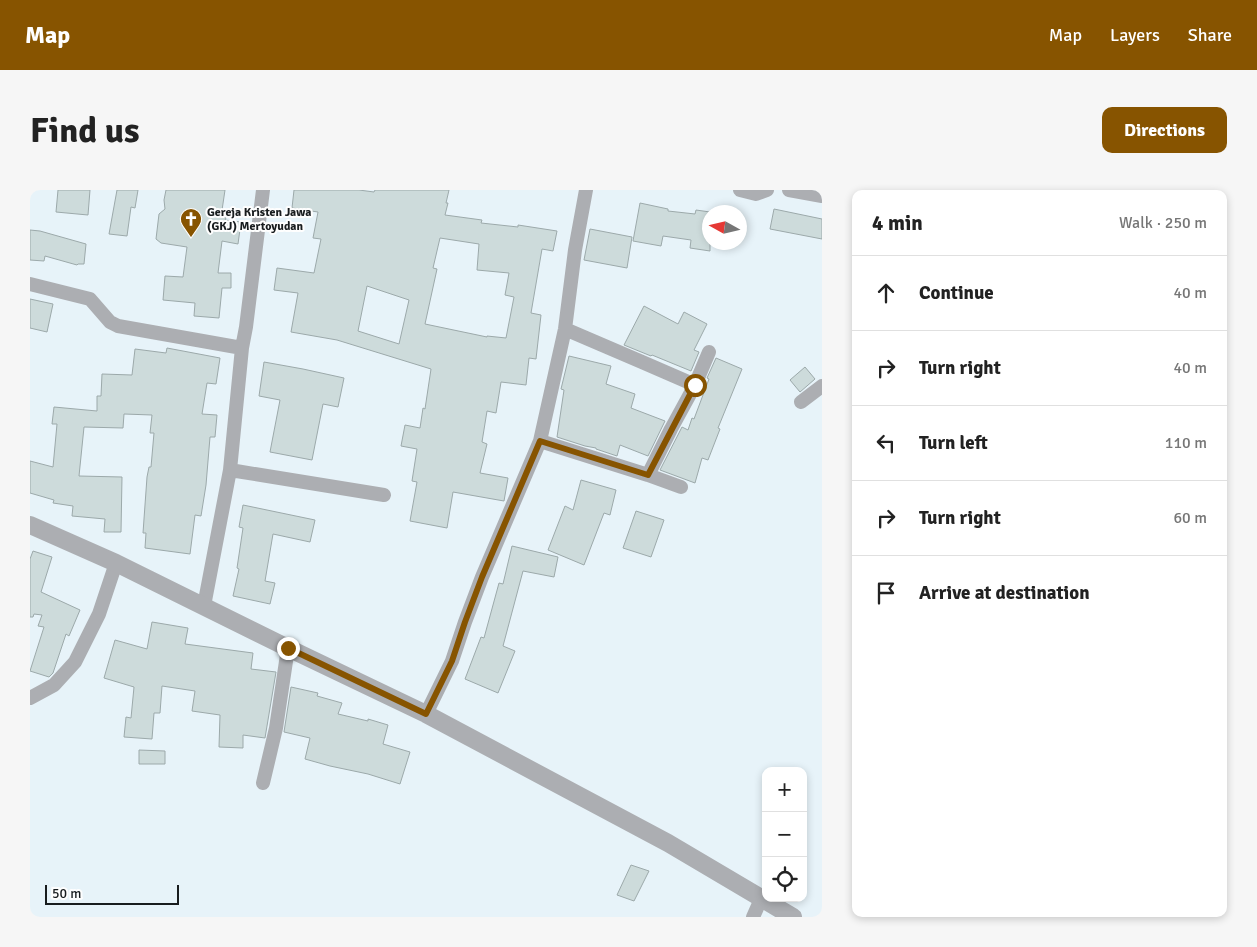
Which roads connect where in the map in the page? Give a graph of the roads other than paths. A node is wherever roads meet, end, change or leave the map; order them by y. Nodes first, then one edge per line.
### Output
1 (263, 190) edge
2 (586, 190) edge
3 (740, 190) edge
4 (767, 190) edge
5 (789, 190) edge
6 (822, 196) edge
7 (30, 284) edge
8 (565, 329) junction
9 (242, 348) junction
10 (710, 352) dead end
11 (695, 385) junction
12 (822, 386) edge
13 (801, 402) dead end
14 (540, 441) junction
15 (230, 470) junction
16 (648, 475) junction
17 (680, 488) dead end
18 (384, 495) dead end
19 (30, 525) edge
20 (116, 563) junction
21 (204, 606) junction
22 (288, 648) junction
23 (30, 698) edge
24 (426, 714) junction
25 (263, 783) dead end
26 (761, 899) junction
27 (753, 917) edge
28 (792, 917) edge

1 - 9 street
2 - 8 street
3 - 4 street
5 - 6 street
7 - 9 street
8 - 11 street
8 - 14 street
9 - 15 street
10 - 11 street
11 - 16 street
12 - 13 street
14 - 16 street
14 - 24 street
15 - 18 street
15 - 21 street
16 - 17 street
19 - 20 street
20 - 21 street
20 - 23 street
21 - 22 street
22 - 24 street
22 - 25 street
24 - 26 street
26 - 27 street
26 - 28 street

